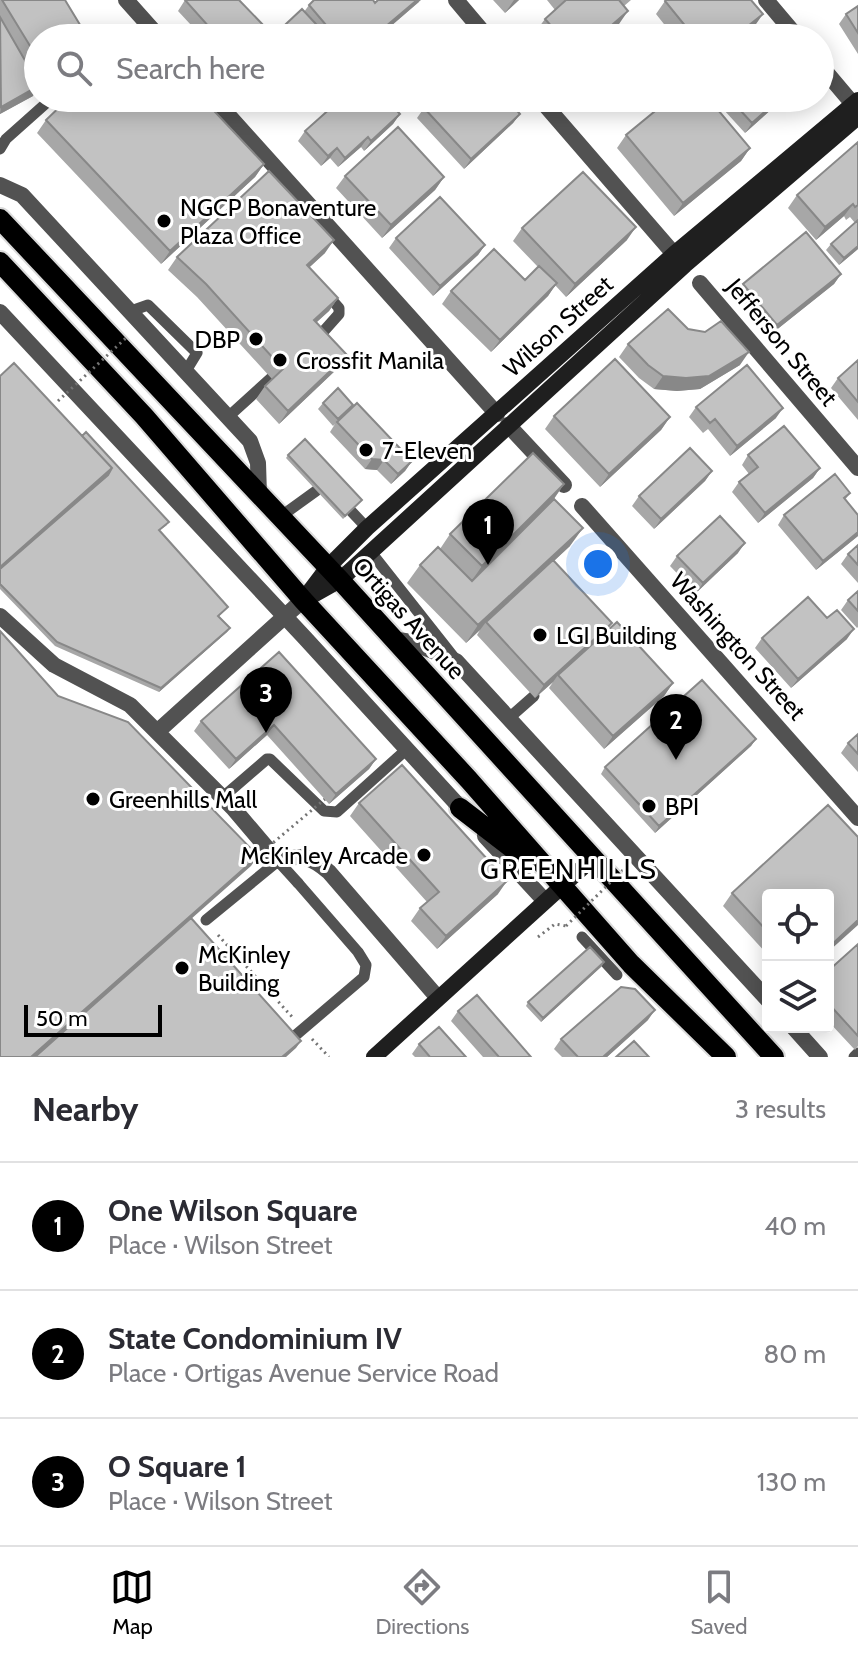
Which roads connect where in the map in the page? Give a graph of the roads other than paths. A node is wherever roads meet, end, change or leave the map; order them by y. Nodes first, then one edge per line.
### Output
1 (126, 0) edge
2 (456, 0) edge
3 (766, 0) edge
4 (147, 24) edge
5 (476, 24) edge
6 (786, 24) edge
7 (834, 81) edge
8 (856, 107) edge
9 (36, 112) edge
10 (226, 112) edge
11 (551, 112) edge
12 (0, 149) edge
13 (0, 185) edge
14 (0, 219) edge
15 (674, 254) junction
16 (0, 262) edge
17 (317, 283) edge
18 (700, 283) dead end
19 (0, 312) edge
20 (314, 343) edge
21 (271, 378) edge
22 (228, 417) junction
23 (502, 419) junction
24 (858, 468) edge
25 (564, 485) edge
26 (316, 491) edge
27 (259, 495) junction
28 (582, 506) dead end
29 (351, 511) edge
30 (280, 517) junction
31 (367, 528) junction
32 (370, 551) junction
33 (334, 574) junction
34 (303, 600) junction
35 (0, 616) edge
36 (285, 618) junction
37 (392, 639) junction
38 (456, 661) junction
39 (534, 696) edge
40 (509, 718) junction
41 (157, 732) junction
42 (407, 749) junction
43 (223, 797) junction
44 (460, 808) junction
45 (858, 818) edge
46 (533, 853) junction
47 (592, 859) junction
48 (278, 861) junction
49 (562, 885) junction
50 (545, 901) junction
51 (206, 920) edge
52 (582, 937) dead end
53 (617, 975) dead end
54 (762, 993) edge
55 (438, 998) junction
56 (798, 1033) edge
57 (290, 1040) edge
58 (377, 1056) edge
59 (726, 1057) edge
60 (774, 1057) edge
61 (820, 1057) edge

1 - 4 street
2 - 5 street
3 - 6 street
7 - 8 street
8 - 15 main road, Wilson Street
8 - 23 main road, Wilson Street
9 - 12 lane
10 - 23 street
11 - 15 street
13 - 22 street
14 - 27 main road, Ortigas Avenue
15 - 23 main road, Wilson Street
16 - 34 main road
17 - 20 lane
18 - 24 street, Jefferson Street
19 - 36 street
21 - 22 lane
22 - 27 street
23 - 25 street
23 - 31 main road, Wilson Street
23 - 32 main road, Wilson Street
26 - 30 lane
27 - 30 main road, Ortigas Avenue
28 - 45 street, Washington Street
29 - 31 lane
30 - 33 main road, Ortigas Avenue
31 - 33 main road, Wilson Street
32 - 33 main road, Wilson Street
32 - 38 lane
33 - 34 main road, Wilson Street
33 - 37 main road, Ortigas Avenue
34 - 36 street, Wilson Street
34 - 46 main road
35 - 41 street
36 - 41 street, Wilson Street
36 - 42 street
37 - 38 street
37 - 47 main road, Ortigas Avenue
38 - 40 street
39 - 40 lane
40 - 54 street
41 - 43 street
42 - 43 lane
42 - 44 street
43 - 48 street
44 - 46 main road
44 - 50 street
46 - 49 main road
47 - 49 main road
47 - 60 main road, Ortigas Avenue
48 - 51 lane
48 - 55 street
48 - 57 lane, bridge
49 - 50 main road
49 - 59 main road
50 - 55 main road
52 - 53 lane
55 - 58 main road
56 - 61 street

